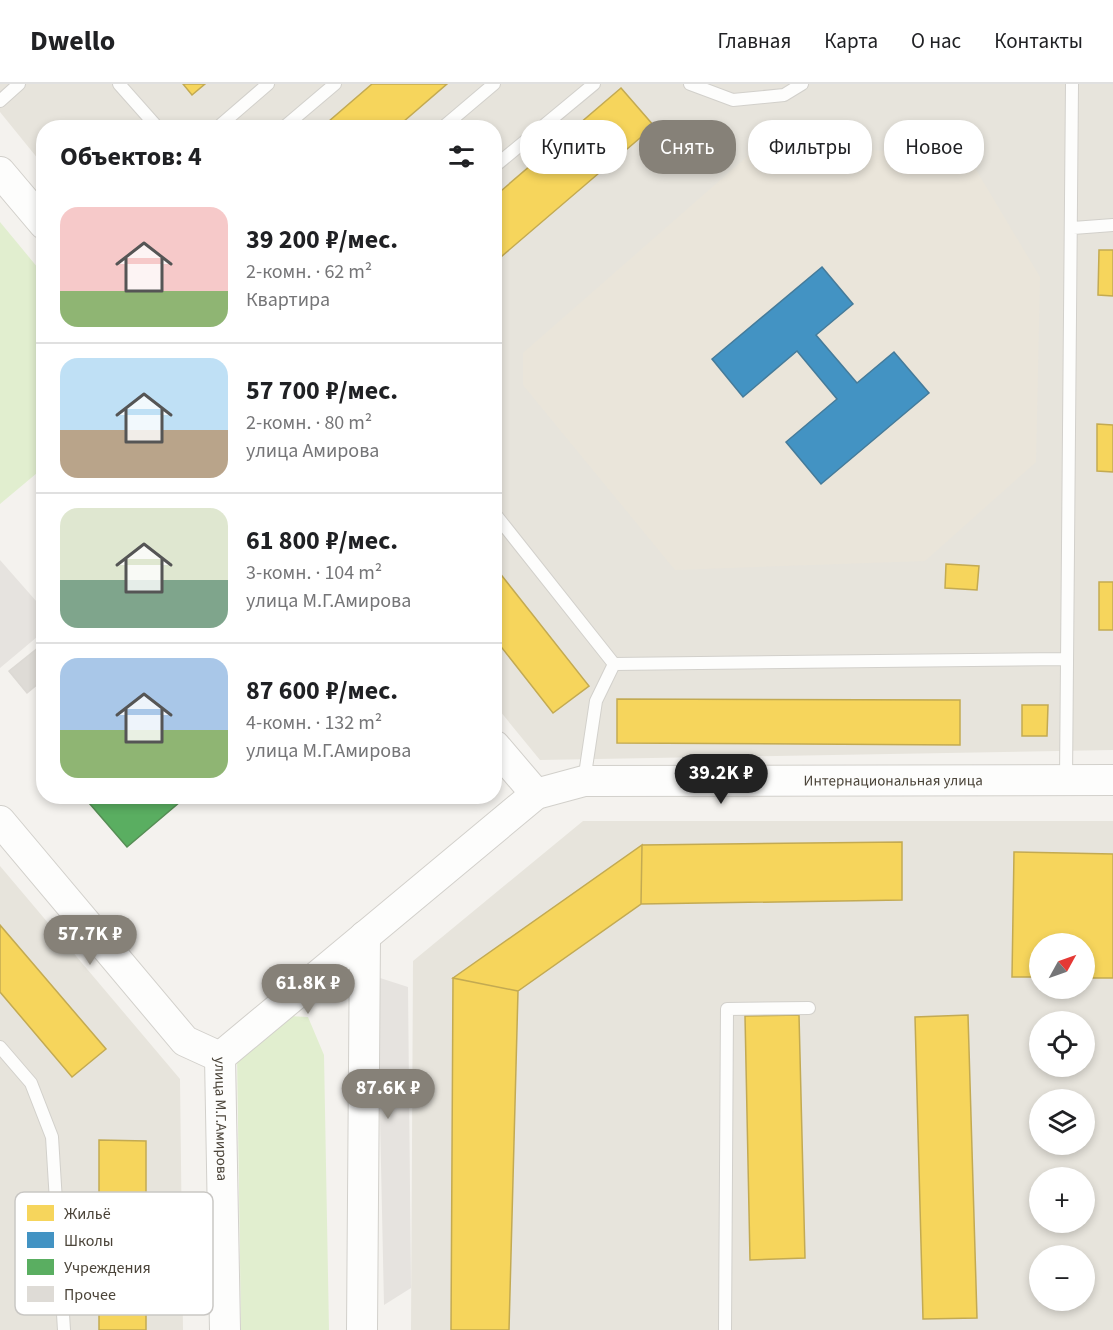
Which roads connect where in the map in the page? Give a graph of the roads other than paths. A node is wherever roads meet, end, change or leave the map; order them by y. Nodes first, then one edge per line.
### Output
1 (19, 84) edge
2 (119, 84) edge
3 (268, 84) edge
4 (335, 84) edge
5 (494, 84) edge
6 (594, 84) edge
7 (690, 84) edge
8 (802, 84) edge
9 (1072, 84) edge
10 (0, 101) edge
11 (151, 120) edge
12 (226, 120) edge
13 (292, 120) edge
14 (451, 120) edge
15 (502, 160) edge
16 (0, 172) edge
17 (36, 215) edge
18 (1113, 225) edge
19 (1073, 228) junction
20 (502, 523) edge
21 (1065, 659) junction
22 (614, 664) junction
23 (502, 754) edge
24 (1066, 780) junction
25 (1113, 780) edge
26 (584, 781) junction
27 (536, 794) junction
28 (0, 821) edge
29 (365, 936) junction
30 (809, 1008) dead end
31 (0, 1047) edge
32 (220, 1057) junction
33 (55, 1192) edge
34 (62, 1315) edge
35 (362, 1316) edge
36 (63, 1330) edge
37 (225, 1330) edge
38 (725, 1330) edge

1 - 10 lane
2 - 11 lane
3 - 12 lane
4 - 13 lane
5 - 14 lane
6 - 15 lane
7 - 8 lane
9 - 19 lane
16 - 17 street
18 - 19 lane
19 - 21 lane
20 - 22 lane
21 - 22 lane
21 - 24 lane
22 - 26 lane
23 - 27 street
24 - 25 street, Интернациональная улица
24 - 26 street, Интернациональная улица
26 - 27 street, Интернациональная улица
27 - 29 street, Интернациональная улица
28 - 32 street
29 - 32 street, улица М.Г.Амирова
29 - 35 street
30 - 38 lane
31 - 33 lane
32 - 37 street, улица М.Г.Амирова
34 - 36 lane

